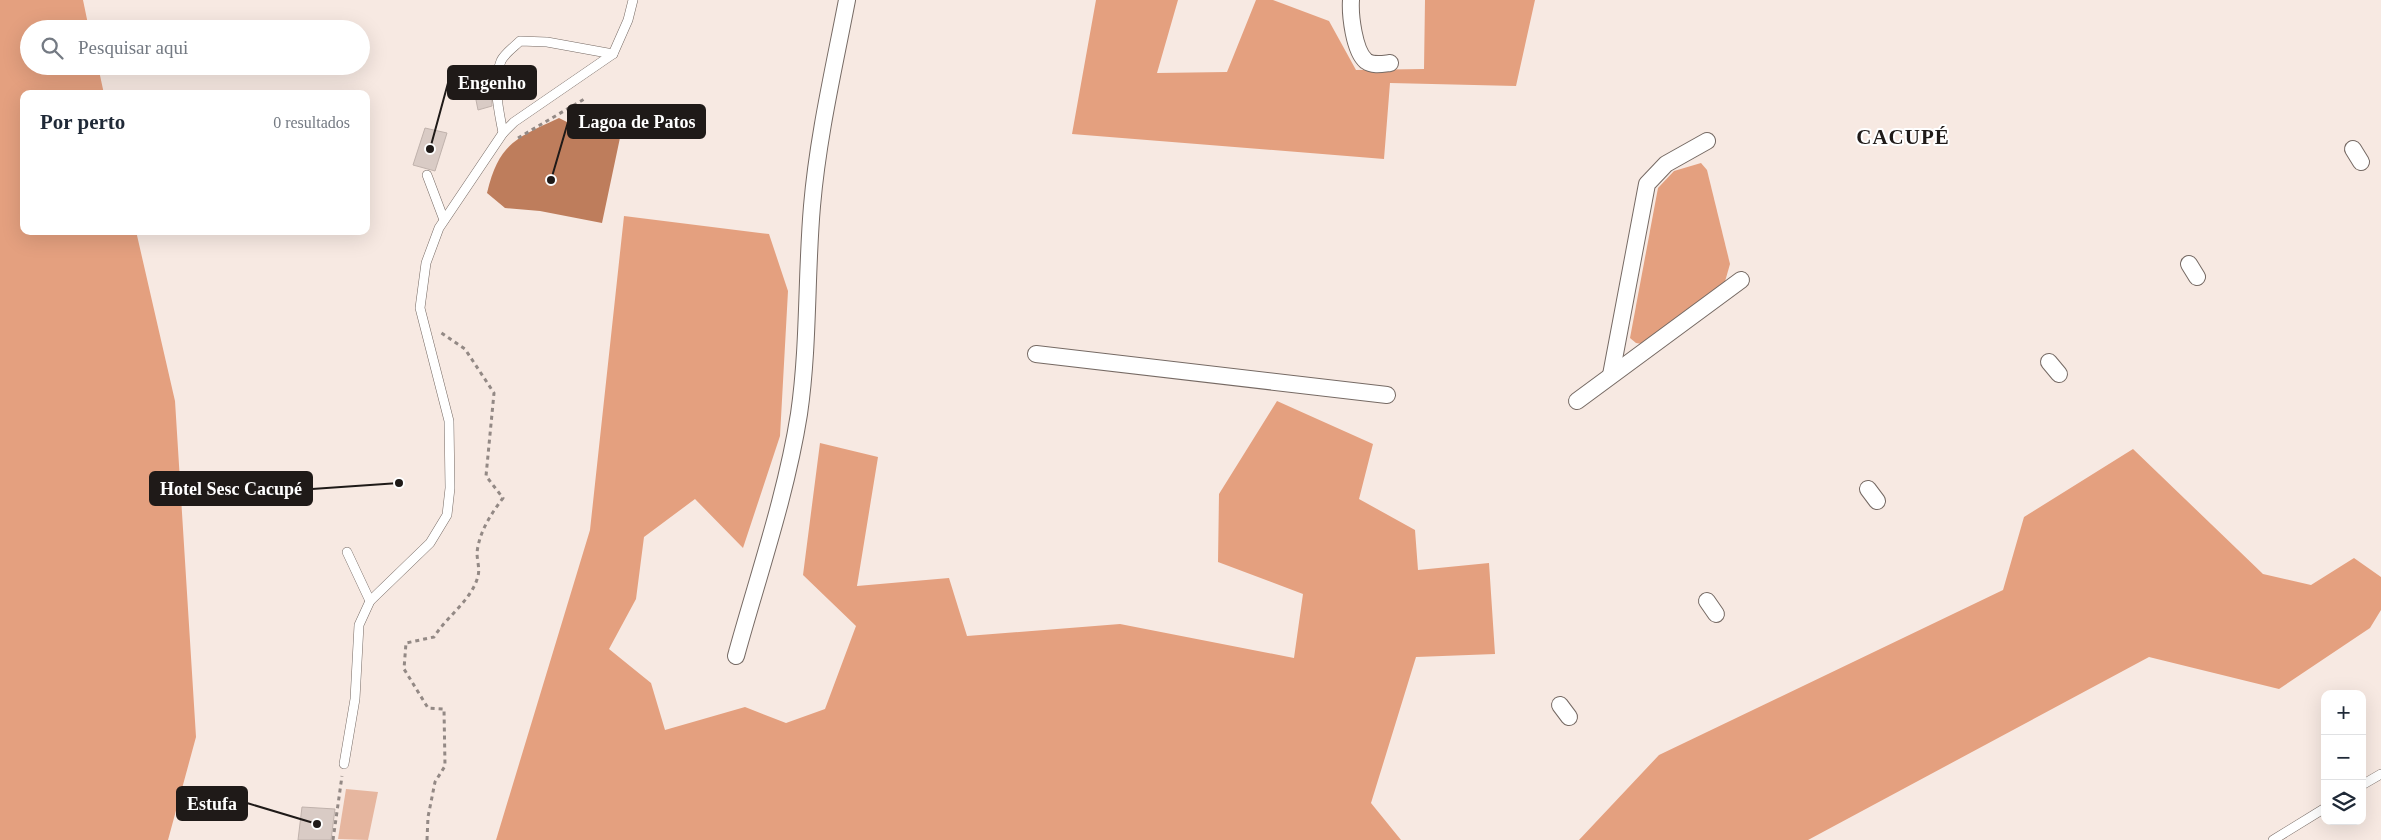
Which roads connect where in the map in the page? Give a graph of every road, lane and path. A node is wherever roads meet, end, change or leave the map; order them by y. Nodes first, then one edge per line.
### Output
1 (633, 0) edge
2 (847, 0) edge
3 (1351, 0) edge
4 (613, 54) junction
5 (1390, 63) dead end
6 (586, 98) dead end
7 (503, 133) junction
8 (513, 141) dead end
9 (1707, 141) dead end
10 (427, 175) dead end
11 (444, 220) junction
12 (1741, 280) dead end
13 (438, 330) dead end
14 (1036, 354) dead end
15 (1611, 375) junction
16 (1387, 396) dead end
17 (1577, 402) dead end
18 (347, 552) dead end
19 (370, 601) junction
20 (736, 656) dead end
21 (344, 764) joint
22 (2381, 774) edge
23 (2366, 783) edge
24 (2321, 810) edge
25 (334, 840) edge
26 (427, 840) edge
27 (2273, 840) edge

1 - 4 lane
2 - 20 street
3 - 5 street
4 - 7 lane
4 - 7 lane
6 - 8 path
7 - 11 lane
9 - 15 street
10 - 11 lane
11 - 19 lane
12 - 15 street
13 - 26 path
14 - 16 street
15 - 17 street
18 - 19 lane
19 - 21 lane
21 - 25 path
22 - 23 lane
24 - 27 lane

